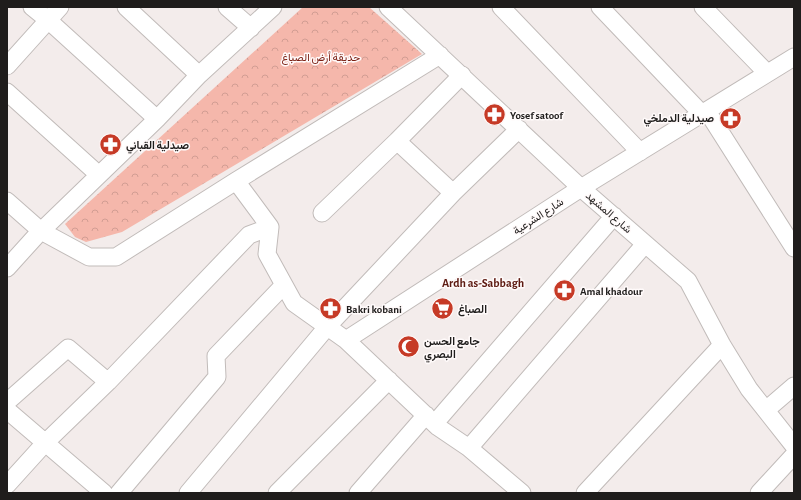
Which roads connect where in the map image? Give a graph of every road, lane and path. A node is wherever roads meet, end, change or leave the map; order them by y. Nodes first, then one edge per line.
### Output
1 (32, 7) edge
2 (60, 7) edge
3 (126, 7) edge
4 (227, 7) edge
5 (273, 7) edge
6 (388, 7) edge
7 (501, 7) edge
8 (600, 7) edge
9 (703, 7) edge
10 (48, 20) junction
11 (251, 28) junction
12 (440, 55) junction
13 (794, 57) edge
14 (7, 66) edge
15 (767, 73) junction
16 (199, 74) junction
17 (462, 75) junction
18 (7, 92) edge
19 (704, 113) junction
20 (157, 119) junction
21 (518, 129) junction
22 (397, 142) junction
23 (640, 152) junction
24 (99, 175) junction
25 (236, 181) junction
26 (581, 188) junction
27 (453, 193) junction
28 (7, 201) edge
29 (322, 213) dead end
30 (614, 216) junction
31 (270, 227) junction
32 (41, 231) junction
33 (645, 244) junction
34 (794, 248) edge
35 (7, 268) edge
36 (284, 285) junction
37 (327, 327) junction
38 (346, 340) junction
39 (722, 344) junction
40 (389, 380) junction
41 (108, 382) junction
42 (794, 386) edge
43 (7, 402) edge
44 (7, 410) edge
45 (766, 410) junction
46 (430, 419) junction
47 (45, 444) junction
48 (794, 446) edge
49 (469, 448) junction
50 (794, 455) edge
51 (7, 485) edge
52 (104, 493) edge
53 (119, 493) edge
54 (188, 493) edge
55 (277, 493) edge
56 (358, 493) edge
57 (522, 493) edge
58 (585, 493) edge
59 (759, 493) edge

1 - 10 street
2 - 10 street
3 - 16 street
4 - 11 street
5 - 11 street
6 - 12 street, شارع المشهد
7 - 23 street
8 - 19 street
9 - 15 street
10 - 14 street
10 - 20 street
11 - 16 street
12 - 17 street, شارع المشهد
12 - 25 street
13 - 15 street, شارع الشرعية
15 - 19 street, شارع الشرعية
16 - 20 street
17 - 21 street, شارع المشهد
17 - 22 street
18 - 24 street
19 - 23 street, شارع الشرعية
19 - 34 street
20 - 24 street
21 - 26 street, شارع المشهد
21 - 27 street
22 - 27 street
22 - 29 street
23 - 26 street, شارع الشرعية
24 - 32 street
25 - 31 street
25 - 32 street
26 - 30 street, شارع المشهد
26 - 38 street, شارع الشرعية
27 - 37 street
28 - 32 street
30 - 33 street, شارع المشهد
30 - 46 street
31 - 36 street
31 - 41 street
32 - 35 street
33 - 39 street, شارع المشهد
33 - 49 street
36 - 37 street
36 - 53 street
37 - 38 street
37 - 54 street
38 - 40 street
39 - 45 street, شارع المشهد
39 - 58 street
40 - 46 street
40 - 55 street
41 - 43 street
41 - 47 street
42 - 45 street
44 - 47 street
45 - 48 street, شارع المشهد
46 - 49 street
46 - 56 street
47 - 51 street
47 - 52 street
49 - 57 street
50 - 59 street

